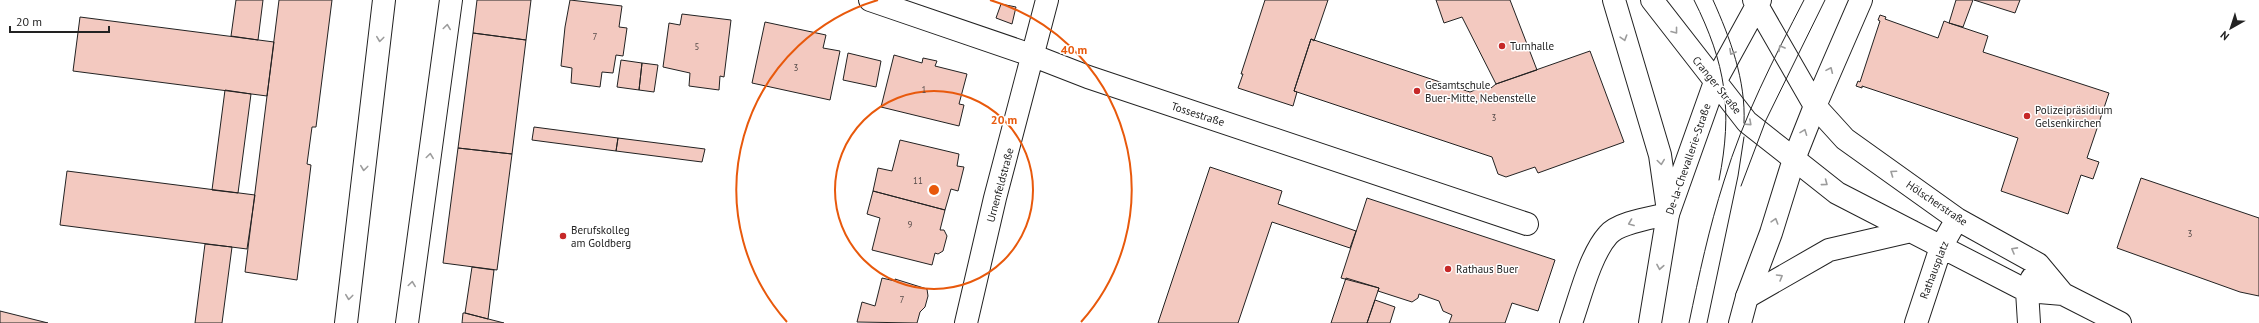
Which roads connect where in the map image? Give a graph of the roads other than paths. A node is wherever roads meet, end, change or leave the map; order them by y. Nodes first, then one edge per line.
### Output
1 (384, 0) edge
2 (451, 0) edge
3 (870, 0) edge
4 (1047, 0) edge
5 (1614, 0) edge
6 (1652, 0) edge
7 (1861, 0) edge
8 (1757, 2) edge
9 (1034, 56) junction
10 (1715, 82) junction
11 (1815, 106) junction
12 (1794, 159) junction
13 (1668, 214) junction
14 (1957, 219) junction
15 (1527, 224) dead end
16 (1911, 232) junction
17 (1941, 248) junction
18 (2038, 264) junction
19 (2027, 291) junction
20 (2063, 294) junction
21 (1747, 297) junction
22 (346, 323) edge
23 (407, 323) edge
24 (966, 323) edge
25 (1571, 323) edge
26 (1650, 323) edge
27 (1740, 323) edge
28 (1916, 323) edge
29 (2029, 323) edge
30 (2120, 323) edge

1 -> 22 street
23 -> 2 street
3 - 9 street, Tossestraße
4 - 9 street, Urnenfeldstraße
5 -> 13 street
6 -> 10 street, Cranger Straße
11 -> 7 street
8 -> 10 street, De-la-Chevallerie-Straße
11 -> 8 street
9 - 15 street, Tossestraße
9 - 24 street, Urnenfeldstraße
10 -> 12 street, Cranger Straße
10 - 13 street, De-la-Chevallerie-Straße
12 -> 11 street
14 -> 11 street, Hölscherstraße
12 -> 16 street, Hölscherstraße
21 -> 12 street
13 -> 25 street
13 -> 26 street, De-la-Chevallerie-Straße
14 - 17 street, Rathausplatz
18 -> 14 street, Hölscherstraße
16 - 17 street, Hölscherstraße
21 -> 16 street
17 - 19 street, Hölscherstraße
17 - 28 street, Rathausplatz
18 - 19 street
18 - 20 street, Hölscherstraße
19 - 20 street, Hölscherstraße
19 - 29 street
20 - 30 street, Hölscherstraße
21 - 27 street

